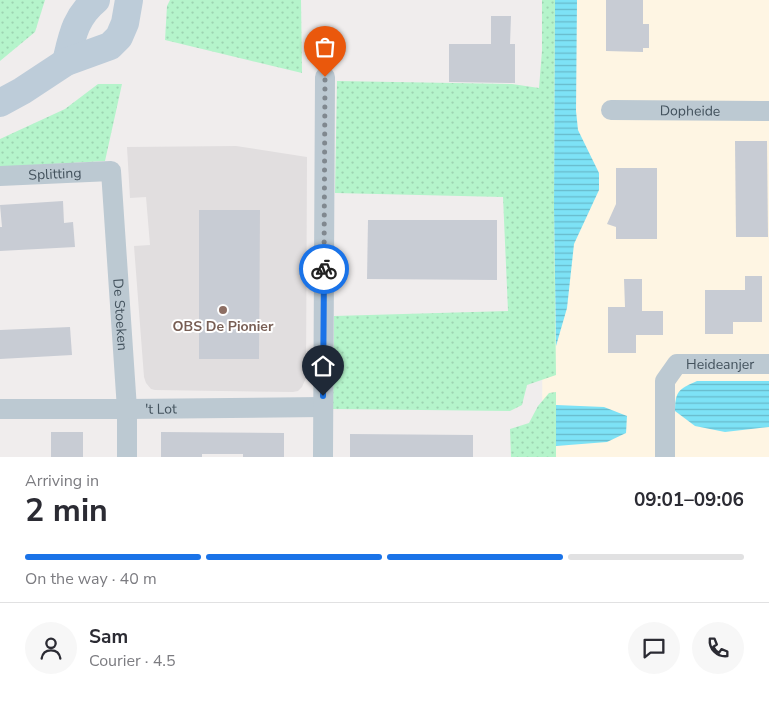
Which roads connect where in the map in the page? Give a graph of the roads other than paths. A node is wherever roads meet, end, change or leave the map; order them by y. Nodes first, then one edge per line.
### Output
1 (96, 0) edge
2 (129, 0) edge
3 (66, 62) junction
4 (325, 77) dead end
5 (0, 103) edge
6 (610, 110) dead end
7 (769, 110) edge
8 (111, 171) joint
9 (0, 176) edge
10 (769, 364) edge
11 (0, 409) edge
12 (127, 410) junction
13 (323, 414) junction
14 (127, 457) edge
15 (323, 457) edge
16 (665, 457) edge

1 - 3 main road
2 - 3 main road
3 - 5 main road
4 - 13 street
6 - 7 street, Dopheide
8 - 9 street, Splitting
8 - 12 street, De Stoeken
10 - 16 street, Heideanjer
11 - 12 street, 't Lot
12 - 13 street, 't Lot
12 - 14 street, De Stoeken
13 - 15 street

